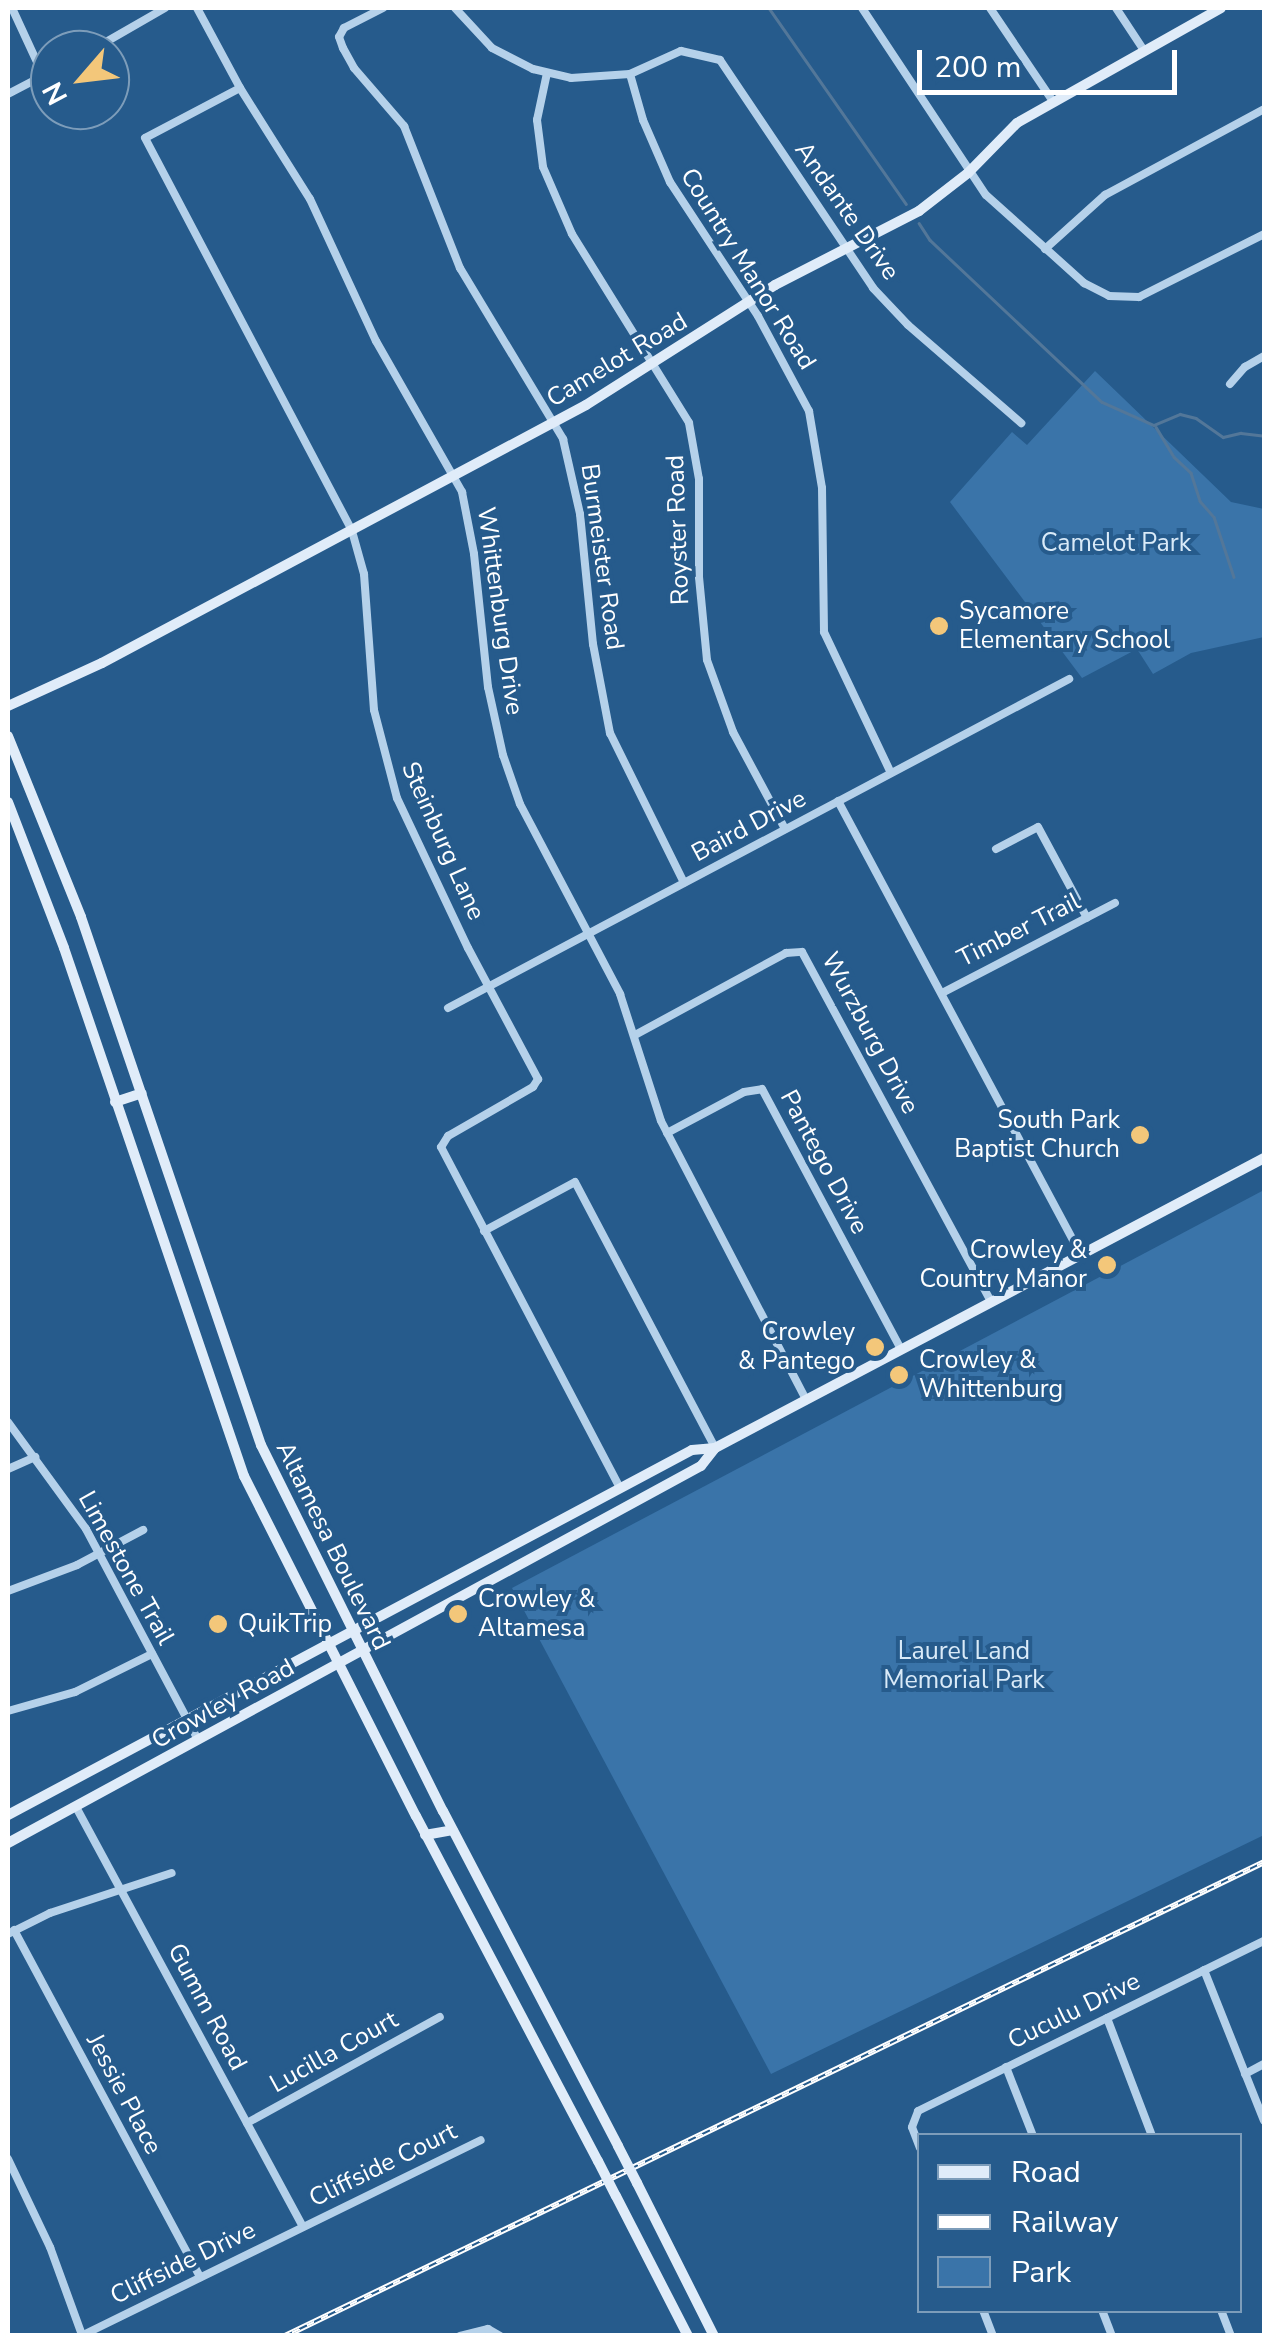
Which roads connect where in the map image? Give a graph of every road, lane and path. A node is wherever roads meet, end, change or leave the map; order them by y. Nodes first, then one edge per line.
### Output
1 (12, 8) edge
2 (165, 8) edge
3 (197, 8) edge
4 (383, 8) edge
5 (455, 8) edge
6 (862, 8) edge
7 (990, 8) edge
8 (1116, 8) edge
9 (1221, 8) edge
10 (127, 30) edge
11 (30, 43) edge
12 (1143, 49) junction
13 (547, 73) junction
14 (630, 74) junction
15 (240, 88) junction
16 (1052, 100) junction
17 (1264, 109) edge
18 (968, 173) junction
19 (1264, 234) edge
20 (1045, 249) junction
21 (847, 250) junction
22 (748, 302) junction
23 (1264, 356) edge
24 (655, 364) junction
25 (1230, 384) dead end
26 (553, 422) junction
27 (1021, 423) dead end
28 (454, 475) junction
29 (352, 531) junction
30 (1069, 678) dead end
31 (8, 706) edge
32 (8, 736) edge
33 (891, 773) junction
34 (838, 801) junction
35 (8, 802) edge
36 (785, 829) junction
37 (996, 849) dead end
38 (684, 882) junction
39 (1115, 903) dead end
40 (1087, 918) junction
41 (588, 934) junction
42 (489, 986) junction
43 (942, 993) junction
44 (448, 1008) dead end
45 (635, 1035) junction
46 (142, 1092) junction
47 (116, 1102) junction
48 (667, 1134) junction
49 (1264, 1158) edge
50 (484, 1231) junction
51 (1081, 1254) junction
52 (991, 1302) junction
53 (901, 1349) junction
54 (806, 1399) junction
55 (8, 1422) edge
56 (259, 1440) junction
57 (715, 1448) junction
58 (234, 1450) junction
59 (35, 1457) junction
60 (8, 1469) edge
61 (620, 1488) junction
62 (600, 1521) junction
63 (143, 1530) dead end
64 (100, 1553) junction
65 (8, 1591) edge
66 (351, 1629) junction
67 (328, 1642) junction
68 (362, 1651) junction
69 (152, 1654) junction
70 (340, 1663) junction
71 (8, 1710) edge
72 (186, 1718) junction
73 (198, 1740) junction
74 (76, 1807) junction
75 (8, 1815) edge
76 (453, 1830) junction
77 (426, 1835) junction
78 (8, 1843) edge
79 (172, 1874) dead end
80 (121, 1889) junction
81 (11, 1932) edge
82 (1264, 1941) edge
83 (1204, 1970) junction
84 (440, 2017) dead end
85 (1106, 2018) junction
86 (1264, 2064) edge
87 (1006, 2067) junction
88 (1246, 2074) junction
89 (1264, 2121) edge
90 (247, 2123) junction
91 (1032, 2133) edge
92 (1151, 2133) edge
93 (480, 2140) dead end
94 (917, 2140) edge
95 (8, 2159) edge
96 (303, 2227) junction
97 (200, 2277) junction
98 (82, 2335) edge
99 (460, 2336) edge
100 (500, 2336) edge
101 (688, 2336) edge
102 (714, 2336) edge

1 - 11 street
2 - 10 street
3 - 15 street, Whittenburg Drive
4 - 26 street, Burmeister Road
5 - 13 street
6 - 18 street
7 - 16 street
8 - 12 street
9 - 12 main road, Camelot Road
12 - 16 main road, Camelot Road
13 - 14 street
13 - 24 street, Royster Road
14 - 21 street, Andante Drive
14 - 22 street, Country Manor Road
15 - 28 street, Whittenburg Drive
15 - 29 street, Steinburg Lane
16 - 18 main road, Camelot Road
17 - 20 street
18 - 20 street
18 - 21 main road, Camelot Road
19 - 20 street
21 - 22 main road, Camelot Road
21 - 27 street, Andante Drive
22 - 24 main road, Camelot Road
22 - 33 street, Country Manor Road
23 - 25 street
24 - 26 main road, Camelot Road
24 - 36 street, Royster Road
26 - 28 main road, Camelot Road
26 - 38 street, Burmeister Road
28 - 29 main road, Camelot Road
28 - 41 street, Whittenburg Drive
29 - 31 main road, Camelot Road
29 - 42 street, Steinburg Lane
30 - 33 street, Baird Drive
32 - 46 main road, Altamesa Boulevard
33 - 34 street, Baird Drive
34 - 36 street, Baird Drive
34 - 43 street
35 - 47 main road, Altamesa Boulevard
36 - 38 street, Baird Drive
37 - 40 street
38 - 41 street, Baird Drive
39 - 40 street, Timber Trail
40 - 43 street, Timber Trail
41 - 42 street, Baird Drive
41 - 45 street, Whittenburg Drive
42 - 44 street, Baird Drive
42 - 50 street, Steinburg Lane
43 - 51 street
45 - 48 street, Whittenburg Drive
45 - 52 street, Wurzburg Drive
46 - 47 main road
46 - 56 main road, Altamesa Boulevard
47 - 58 main road, Altamesa Boulevard
48 - 53 street, Pantego Drive
48 - 54 street, Whittenburg Drive
49 - 51 main road, Crowley Road
50 - 57 street
50 - 61 street, Steinburg Lane
51 - 52 main road, Crowley Road
52 - 53 main road, Crowley Road
53 - 54 main road, Crowley Road
54 - 57 main road, Crowley Road
55 - 59 street, Limestone Trail
56 - 58 main road
56 - 66 main road, Altamesa Boulevard
57 - 61 main road, Crowley Road
57 - 62 main road, Crowley Road
58 - 67 main road, Altamesa Boulevard
59 - 60 street
59 - 64 street, Limestone Trail
61 - 62 main road
61 - 66 main road, Crowley Road
62 - 68 main road, Crowley Road
63 - 64 street
64 - 65 street
64 - 69 street, Limestone Trail
66 - 67 main road, Crowley Road
66 - 68 main road, Altamesa Boulevard
67 - 70 main road, Altamesa Boulevard
67 - 72 main road, Crowley Road
68 - 70 main road, Crowley Road
68 - 76 main road, Altamesa Boulevard
69 - 71 street
69 - 72 street, Limestone Trail
70 - 73 main road, Crowley Road
70 - 77 main road, Altamesa Boulevard
72 - 73 street, Limestone Trail
72 - 75 main road, Crowley Road
73 - 74 main road, Crowley Road
74 - 78 main road, Crowley Road
74 - 80 street, Gumm Road
76 - 77 main road
76 - 102 main road, Altamesa Boulevard, bridge
77 - 101 main road, Altamesa Boulevard, bridge
79 - 80 street
80 - 81 street
80 - 90 street, Gumm Road
81 - 97 street, Jessie Place
82 - 83 street, Cuculu Drive
83 - 85 street, Cuculu Drive
83 - 88 street
84 - 90 street, Lucilla Court
85 - 87 street, Cuculu Drive
85 - 92 street
86 - 88 street
87 - 91 street
87 - 94 street, Cuculu Drive
88 - 89 street
90 - 96 street, Gumm Road
93 - 96 street, Cliffside Court
95 - 98 street
96 - 97 street, Cliffside Drive
97 - 98 street, Cliffside Drive
99 - 100 street

